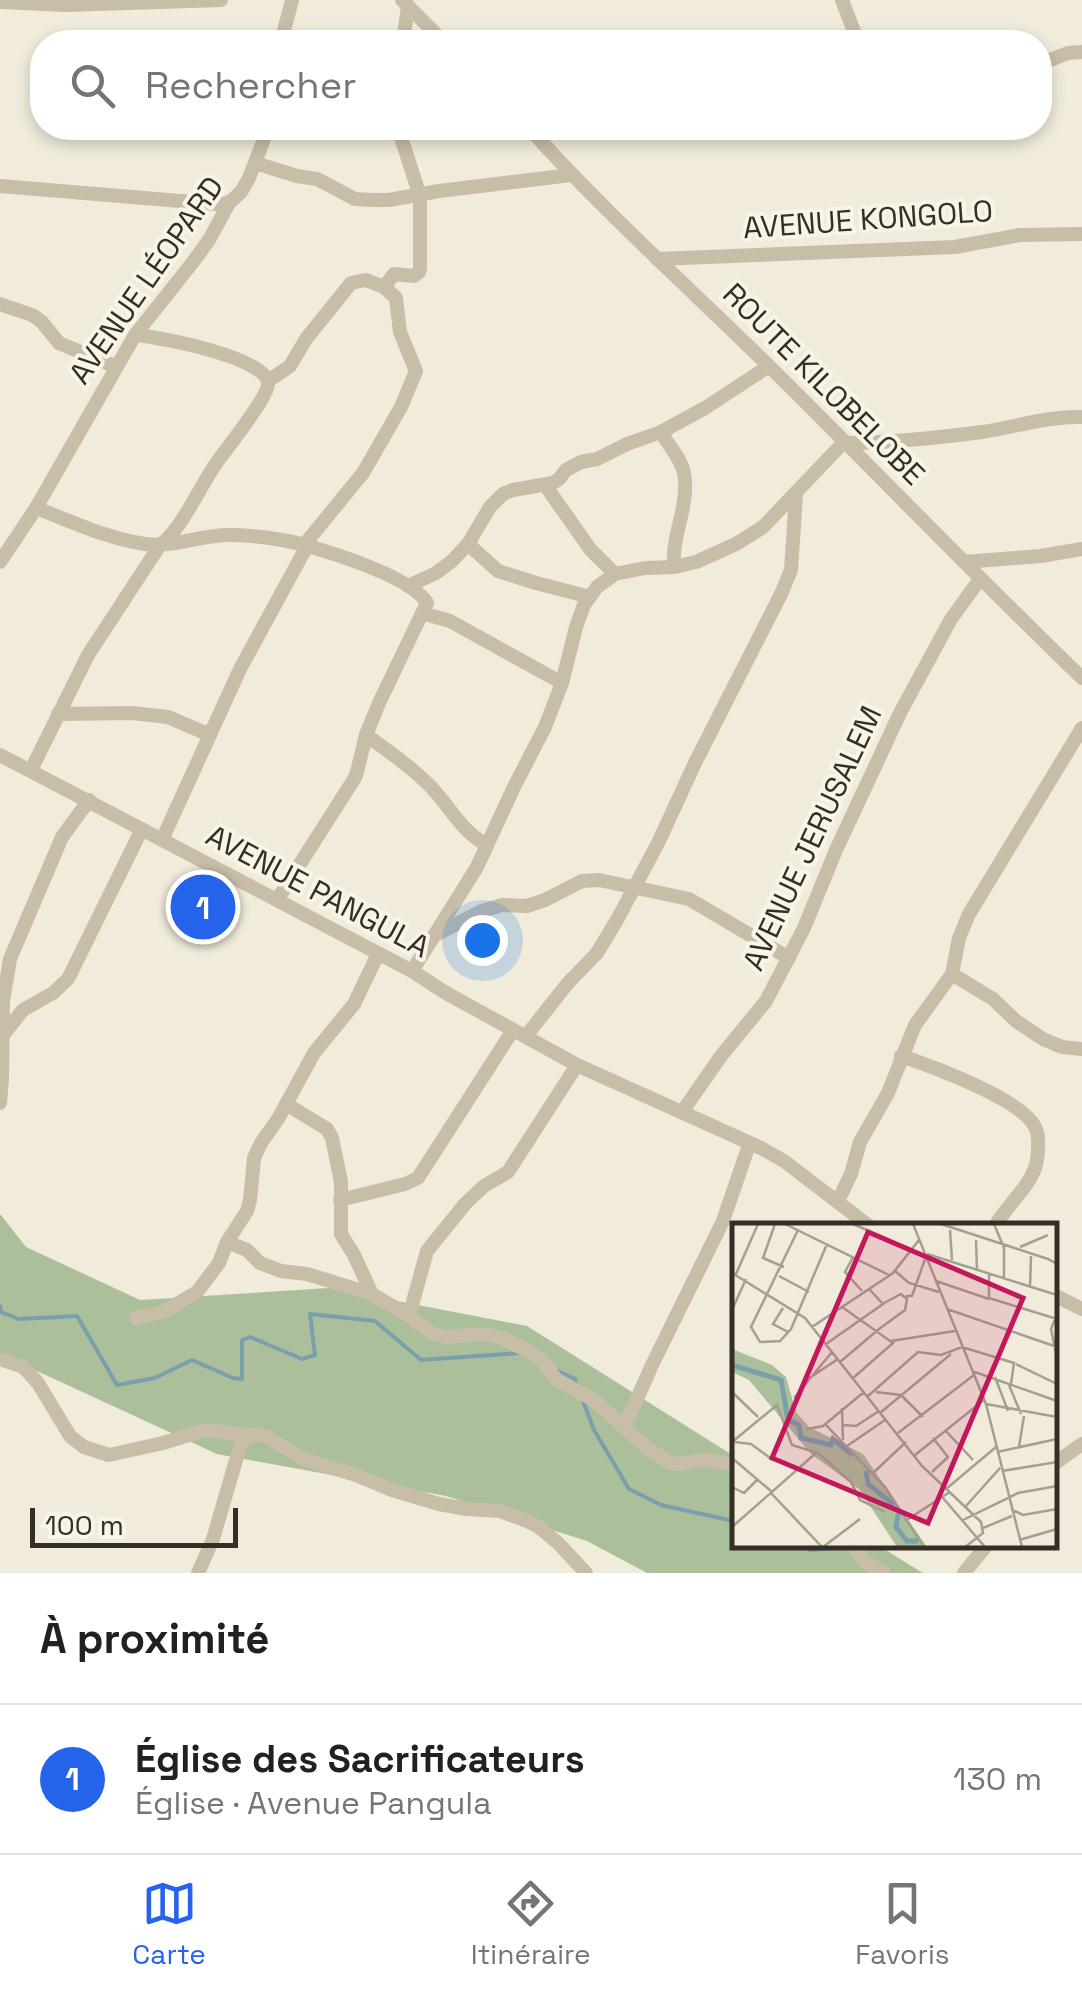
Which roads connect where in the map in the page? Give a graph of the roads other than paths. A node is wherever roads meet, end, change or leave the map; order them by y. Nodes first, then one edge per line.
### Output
1 (221, 0) edge
2 (292, 0) edge
3 (842, 0) edge
4 (0, 2) edge
5 (405, 3) edge
6 (284, 30) edge
7 (404, 30) edge
8 (432, 30) edge
9 (853, 30) edge
10 (1082, 52) edge
11 (1052, 60) edge
12 (263, 140) edge
13 (402, 140) edge
14 (540, 140) edge
15 (256, 163) junction
16 (572, 176) junction
17 (0, 186) edge
18 (420, 196) junction
19 (229, 203) junction
20 (1082, 234) edge
21 (657, 259) junction
22 (384, 287) junction
23 (0, 304) edge
24 (134, 334) junction
25 (114, 366) junction
26 (768, 366) junction
27 (268, 381) junction
28 (1082, 417) edge
29 (660, 432) junction
30 (843, 443) junction
31 (545, 484) junction
32 (796, 495) junction
33 (36, 508) junction
34 (468, 544) junction
35 (160, 545) junction
36 (306, 545) junction
37 (1082, 549) edge
38 (0, 562) edge
39 (964, 562) junction
40 (674, 567) junction
41 (615, 574) junction
42 (980, 579) junction
43 (408, 586) junction
44 (590, 597) junction
45 (422, 613) junction
46 (1082, 678) edge
47 (562, 683) junction
48 (58, 714) junction
49 (1082, 728) edge
50 (366, 735) junction
51 (210, 736) junction
52 (0, 754) edge
53 (31, 770) junction
54 (89, 800) junction
55 (142, 829) junction
56 (162, 840) junction
57 (487, 845) junction
58 (632, 888) junction
59 (277, 900) junction
60 (434, 935) junction
61 (378, 954) junction
62 (788, 958) junction
63 (412, 971) junction
64 (952, 974) junction
65 (519, 1033) junction
66 (2, 1037) edge
67 (1082, 1049) edge
68 (901, 1056) junction
69 (577, 1065) junction
70 (0, 1103) edge
71 (286, 1104) junction
72 (682, 1112) junction
73 (749, 1145) junction
74 (340, 1200) junction
75 (838, 1201) junction
76 (864, 1223) edge
77 (996, 1223) edge
78 (227, 1242) junction
79 (372, 1294) junction
80 (1057, 1296) edge
81 (1082, 1310) edge
82 (410, 1316) junction
83 (136, 1318) dead end
84 (0, 1358) edge
85 (624, 1428) junction
86 (248, 1436) junction
87 (1082, 1444) edge
88 (1057, 1462) edge
89 (732, 1464) edge
90 (853, 1548) edge
91 (984, 1548) edge
92 (198, 1573) edge
93 (586, 1573) edge
94 (884, 1573) edge
95 (964, 1573) edge

1 - 4 street
2 - 6 street
3 - 9 street
5 - 7 street
5 - 8 street
10 - 11 street
12 - 15 street, AVENUE LÉOPARD
13 - 18 street
14 - 16 street, ROUTE KILOBELOBE
15 - 18 street
15 - 19 street, AVENUE LÉOPARD
16 - 18 street
16 - 21 street, ROUTE KILOBELOBE
17 - 19 street
18 - 22 street
19 - 24 street, AVENUE LÉOPARD
20 - 21 street, AVENUE KONGOLO
21 - 26 street, ROUTE KILOBELOBE
22 - 27 street
22 - 36 street
23 - 25 street
24 - 25 street, AVENUE LÉOPARD
24 - 27 street
25 - 33 street, AVENUE LÉOPARD
26 - 29 street
26 - 30 street, ROUTE KILOBELOBE
27 - 35 street
28 - 30 street
29 - 31 street
29 - 40 street
30 - 32 street
30 - 39 street, ROUTE KILOBELOBE
31 - 34 street
31 - 41 street
32 - 40 street
32 - 58 street
33 - 35 street
33 - 38 street, AVENUE LÉOPARD
34 - 43 street
34 - 44 street
35 - 36 street
35 - 48 street
36 - 43 street
36 - 51 street
37 - 39 street
39 - 42 street, ROUTE KILOBELOBE
40 - 41 street
41 - 44 street
42 - 46 street, ROUTE KILOBELOBE
42 - 62 street, AVENUE JERUSALEM
43 - 45 street
44 - 47 street
45 - 47 street
45 - 50 street
47 - 57 street
48 - 51 street
48 - 53 street
49 - 64 street
50 - 57 street
50 - 59 street
51 - 56 street
52 - 53 street, AVENUE PANGULA
53 - 54 street, AVENUE PANGULA
54 - 55 street, AVENUE PANGULA
54 - 66 street
55 - 56 street, AVENUE PANGULA
55 - 66 street
56 - 59 street, AVENUE PANGULA
57 - 60 street
58 - 60 street
58 - 62 street
58 - 65 street
59 - 61 street, AVENUE PANGULA
60 - 63 street
61 - 63 street, AVENUE PANGULA
61 - 71 street
62 - 72 street, AVENUE JERUSALEM
63 - 65 street, AVENUE PANGULA
64 - 67 street
64 - 68 street
65 - 69 street, AVENUE PANGULA
65 - 74 street
66 - 70 street
68 - 75 street
68 - 77 street
69 - 72 street, AVENUE PANGULA
69 - 82 street
71 - 74 street
71 - 78 street
72 - 73 street, AVENUE PANGULA
73 - 75 street, AVENUE PANGULA
73 - 85 street
74 - 79 street
75 - 76 street, AVENUE PANGULA
78 - 79 street
78 - 83 street
79 - 82 street
80 - 81 street
82 - 85 street
84 - 86 street
85 - 89 street
86 - 92 street
86 - 93 street
87 - 88 street
90 - 94 street
91 - 95 street

